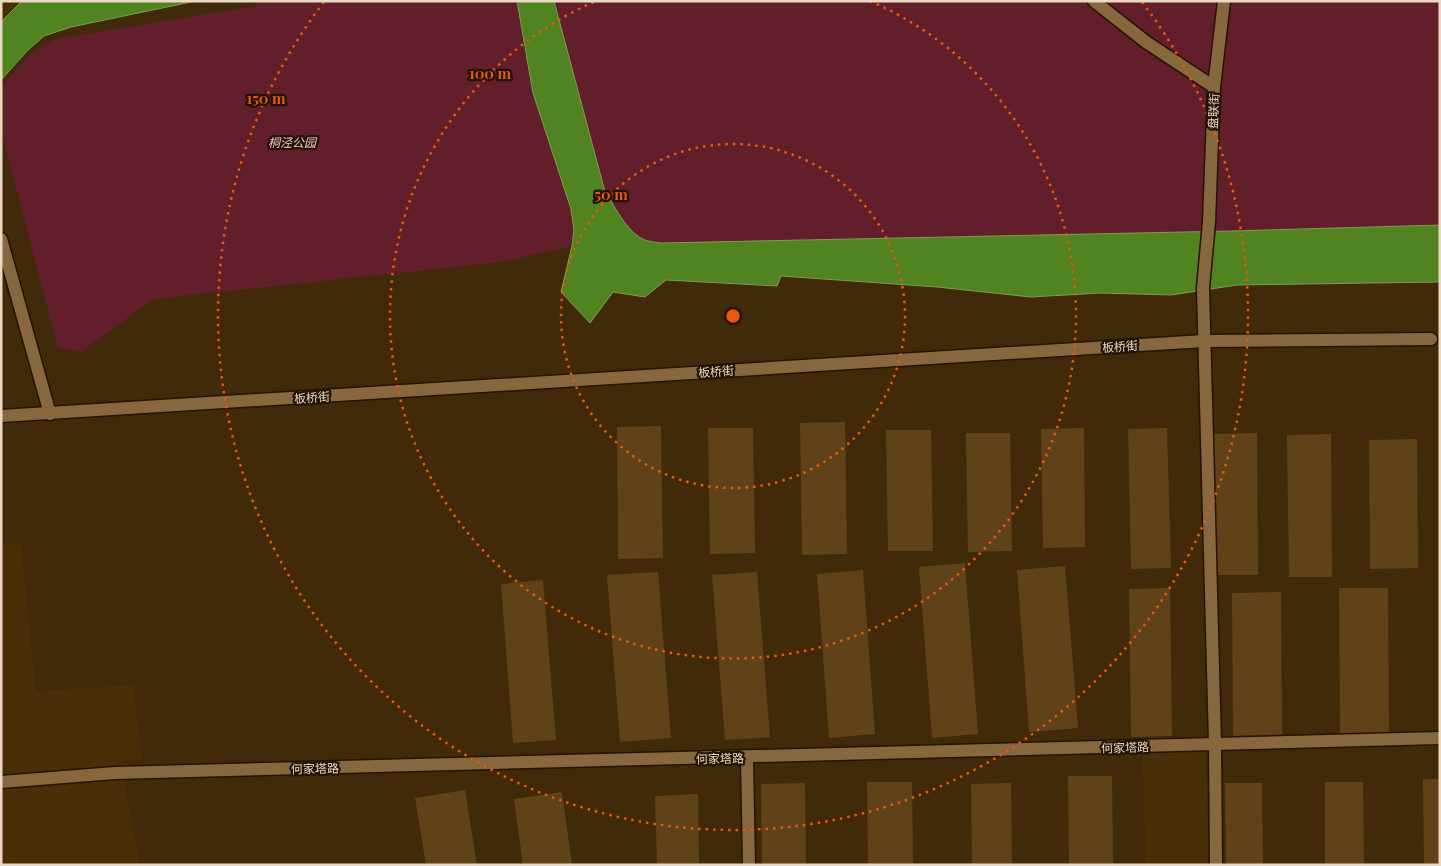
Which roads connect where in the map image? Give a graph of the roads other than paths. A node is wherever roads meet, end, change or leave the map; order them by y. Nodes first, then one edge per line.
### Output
1 (1094, 1) edge
2 (1224, 1) edge
3 (1214, 87) junction
4 (1, 238) edge
5 (1431, 339) dead end
6 (1204, 341) junction
7 (50, 414) junction
8 (1, 416) edge
9 (1440, 738) edge
10 (1216, 744) junction
11 (747, 758) junction
12 (1, 782) edge
13 (749, 865) edge
14 (1216, 865) edge

1 - 3 street
2 - 3 street, 盘联街
3 - 6 street, 盘联街
4 - 7 street
5 - 6 street, 板桥街
6 - 7 street, 板桥街
6 - 10 street, 盘联街
7 - 8 street, 板桥街
9 - 10 street, 何家塔路
10 - 11 street, 何家塔路
10 - 14 street, 盘联街
11 - 12 street, 何家塔路
11 - 13 street

